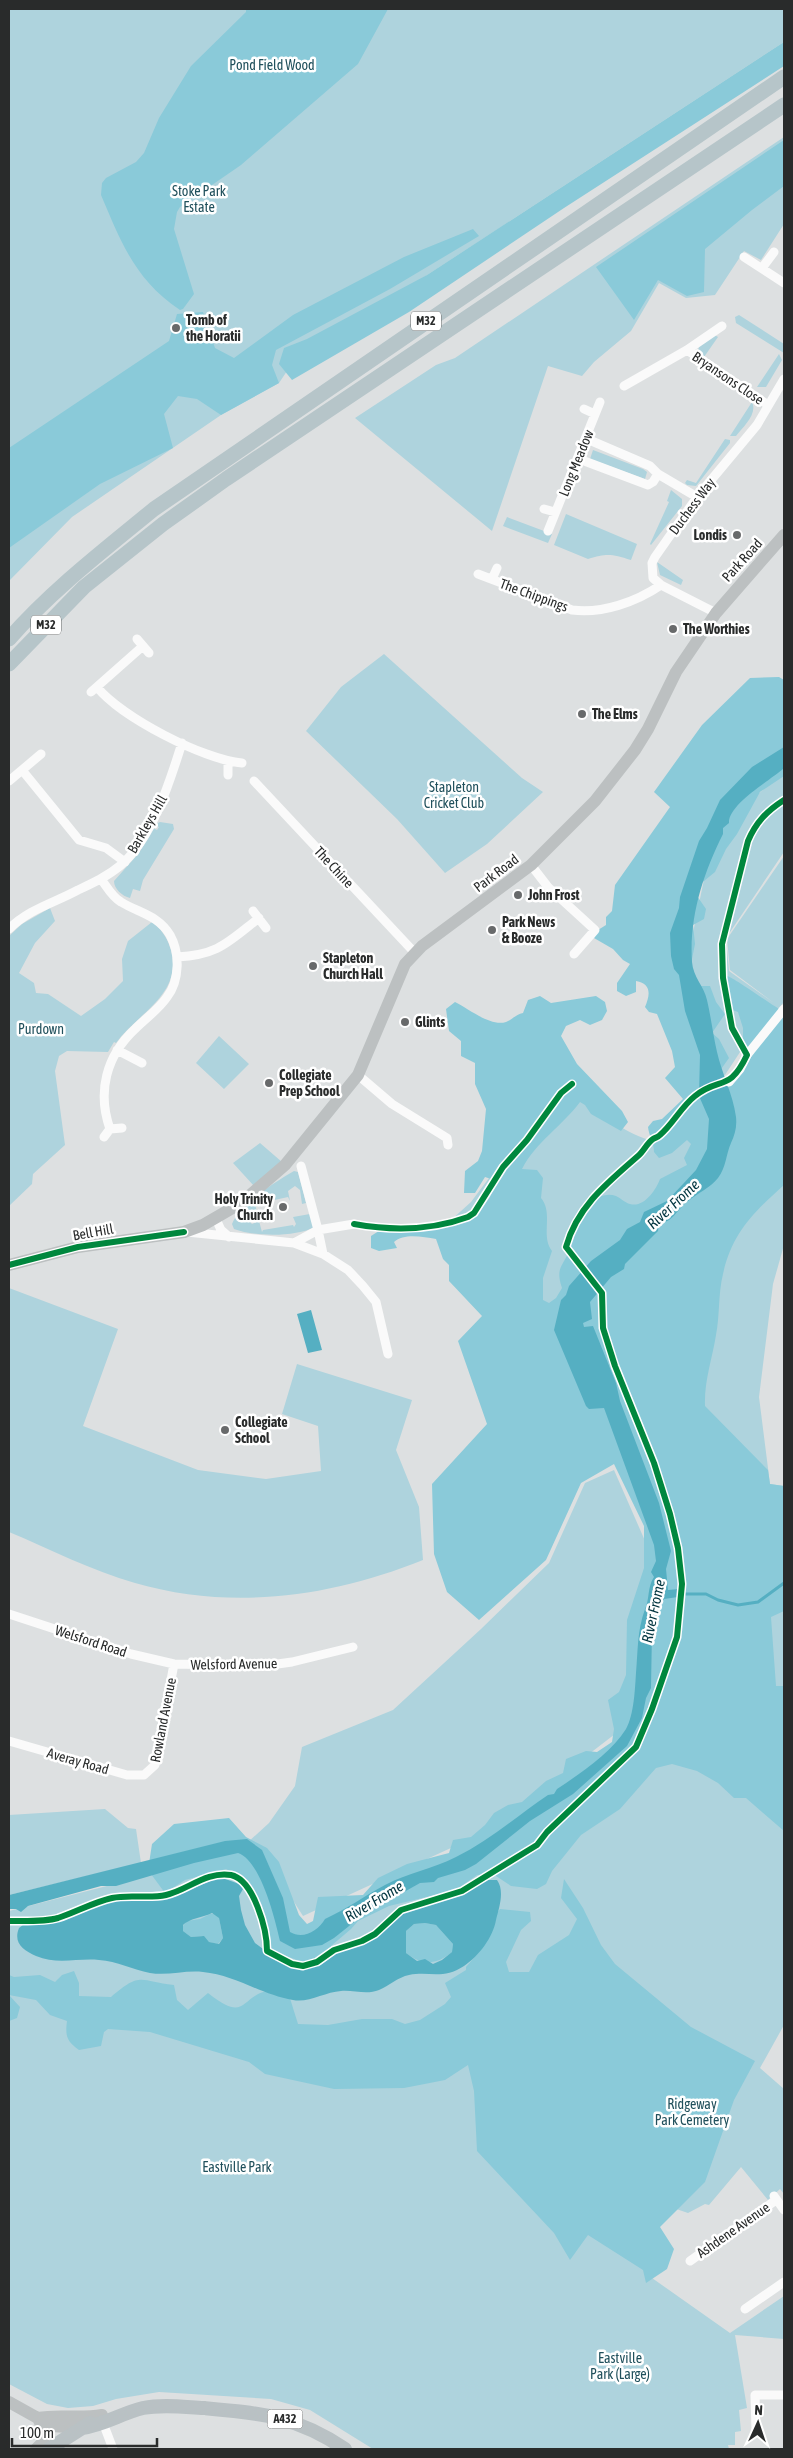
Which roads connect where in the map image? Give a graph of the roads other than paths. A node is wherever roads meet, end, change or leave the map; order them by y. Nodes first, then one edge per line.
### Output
1 (784, 77) edge
2 (784, 105) edge
3 (774, 252) dead end
4 (744, 256) dead end
5 (762, 268) junction
6 (784, 283) edge
7 (722, 326) dead end
8 (687, 350) junction
9 (784, 379) edge
10 (624, 386) dead end
11 (600, 402) dead end
12 (768, 405) junction
13 (584, 410) dead end
14 (595, 414) junction
15 (587, 439) junction
16 (579, 459) junction
17 (658, 474) junction
18 (697, 497) junction
19 (544, 509) dead end
20 (555, 512) junction
21 (548, 531) dead end
22 (784, 535) edge
23 (497, 568) dead end
24 (478, 574) dead end
25 (492, 580) junction
26 (661, 585) junction
27 (716, 612) junction
28 (9, 639) edge
29 (143, 646) dead end
30 (9, 664) edge
31 (182, 742) junction
32 (41, 754) dead end
33 (228, 762) junction
34 (242, 763) dead end
35 (22, 770) junction
36 (228, 774) dead end
37 (9, 781) edge
38 (254, 781) dead end
39 (124, 862) junction
40 (532, 865) junction
41 (102, 879) junction
42 (266, 928) dead end
43 (9, 929) edge
44 (414, 952) junction
45 (574, 954) dead end
46 (176, 956) junction
47 (784, 1009) edge
48 (118, 1050) junction
49 (142, 1063) dead end
50 (358, 1075) junction
51 (729, 1082) dead end
52 (122, 1128) dead end
53 (448, 1145) dead end
54 (301, 1166) dead end
55 (216, 1219) junction
56 (354, 1224) dead end
57 (318, 1230) junction
58 (184, 1232) junction
59 (229, 1237) junction
60 (294, 1243) junction
61 (323, 1254) junction
62 (9, 1265) edge
63 (388, 1354) dead end
64 (9, 1614) edge
65 (353, 1647) dead end
66 (174, 1664) junction
67 (9, 1740) edge
68 (148, 1773) joint
69 (784, 2210) edge
70 (690, 2260) dead end
71 (784, 2282) edge
72 (745, 2309) dead end
73 (784, 2395) edge
74 (9, 2402) edge
75 (125, 2413) junction
76 (38, 2418) junction
77 (103, 2421) junction
78 (82, 2428) junction
79 (756, 2430) dead end
80 (36, 2449) edge
81 (49, 2449) edge
82 (66, 2449) edge
83 (114, 2449) edge
84 (345, 2449) edge

1 - 28 highway, M32
2 - 30 highway, M32
3 - 5 street
4 - 5 street
5 - 6 street
7 - 8 street, Bryansons Close
8 - 10 street, Bryansons Close
8 - 12 street, Bryansons Close
9 - 12 street, Duchess Way
11 - 14 street, Long Meadow
12 - 18 street, Duchess Way
13 - 14 street, Long Meadow
14 - 15 street, Long Meadow
15 - 16 street, Long Meadow
15 - 17 street
16 - 17 street
16 - 20 street, Long Meadow
17 - 18 street
18 - 26 street, Duchess Way
19 - 20 street, Long Meadow
20 - 21 street, Long Meadow
22 - 27 main road, Park Road
23 - 25 street, The Chippings
24 - 25 street, The Chippings
25 - 26 street, The Chippings
26 - 27 street
27 - 40 main road, Park Road
29 - 31 street
31 - 33 street
31 - 39 street, Barkleys Hill
32 - 35 street
33 - 34 street
33 - 36 street
35 - 37 street
35 - 39 street
38 - 44 street, The Chine
39 - 41 street, Barkleys Hill
40 - 44 main road, Park Road
40 - 45 street
41 - 43 street, Barkleys Hill
41 - 46 street
42 - 46 street
44 - 50 main road, Park Road
46 - 48 street
47 - 51 street
48 - 49 street
48 - 52 street
50 - 53 street
50 - 55 main road, Park Road
54 - 57 street
55 - 58 main road, Bell Hill
55 - 59 street
56 - 57 street
57 - 60 street
57 - 61 street
58 - 59 street
58 - 62 main road, Bell Hill
59 - 60 street
60 - 61 street
61 - 63 street
64 - 66 street, Welsford Road
65 - 66 street, Welsford Avenue
66 - 68 street, Rowland Avenue
67 - 68 street, Averay Road
69 - 70 street, Ashdene Avenue
71 - 72 street
73 - 79 street
74 - 76 main road
75 - 77 main road, A432
75 - 78 main road, A432
75 - 84 main road, A432
76 - 77 main road
76 - 78 main road
76 - 80 main road
77 - 78 main road, A432
77 - 82 main road, A432
77 - 83 street
78 - 81 main road, A432

